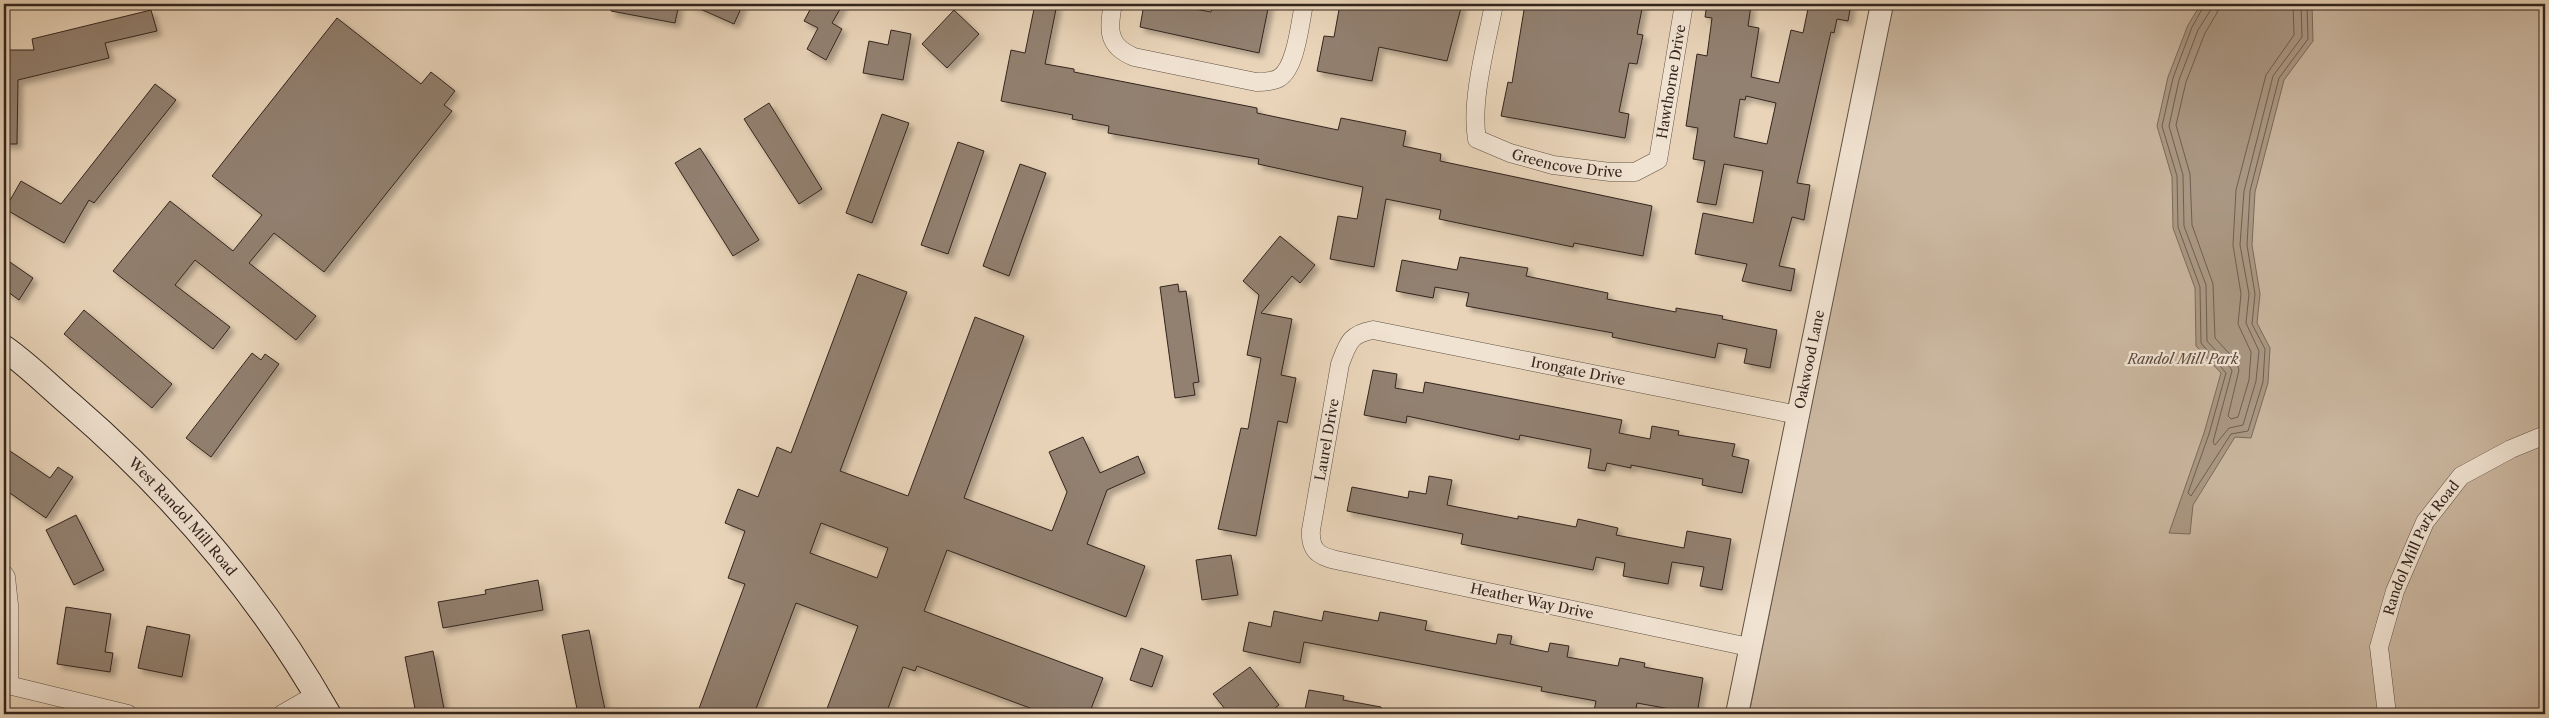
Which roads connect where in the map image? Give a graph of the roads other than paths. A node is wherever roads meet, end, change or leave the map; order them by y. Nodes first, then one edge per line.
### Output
1 (1113, 4) edge
2 (1304, 4) edge
3 (1494, 4) edge
4 (1684, 4) edge
5 (1882, 4) edge
6 (1658, 160) joint
7 (1357, 333) joint
8 (4, 348) edge
9 (1798, 415) junction
10 (2545, 435) edge
11 (1315, 551) joint
12 (4, 574) edge
13 (1749, 647) junction
14 (6, 685) edge
15 (322, 704) edge
16 (128, 714) edge
17 (282, 714) edge
18 (1737, 714) edge
19 (2386, 714) edge

1 - 2 street
3 - 6 street, Greencove Drive
4 - 6 street, Hawthorne Drive
5 - 9 street, Oakwood Lane
7 - 9 street, Irongate Drive
7 - 11 street, Laurel Drive
8 - 15 main road, West Randol Mill Road
9 - 13 street, Oakwood Lane
10 - 19 street, Randol Mill Park Road
11 - 13 street, Heather Way Drive
12 - 14 street
13 - 18 street, Oakwood Lane
14 - 16 street
15 - 17 street

